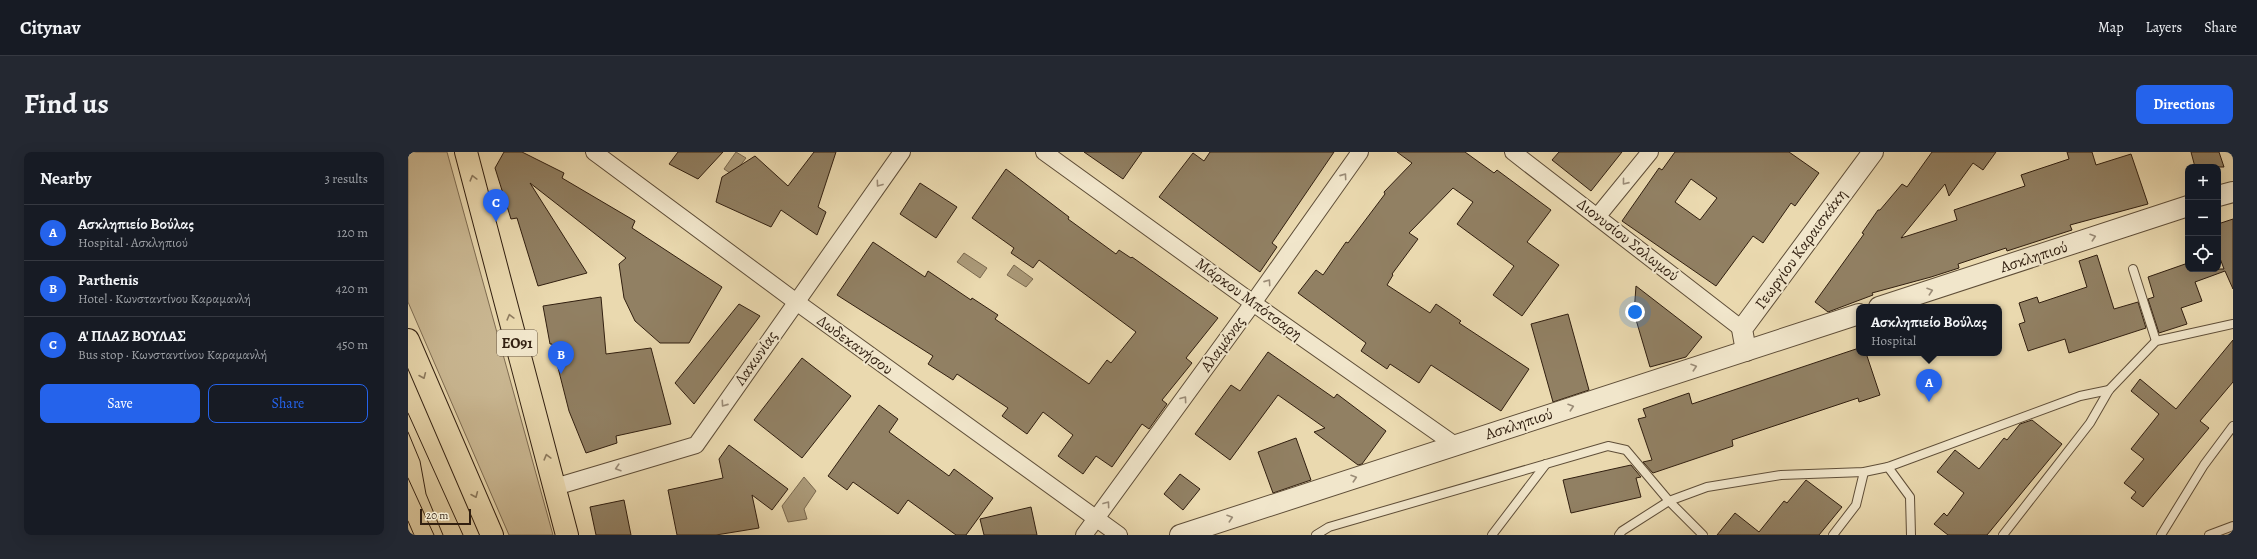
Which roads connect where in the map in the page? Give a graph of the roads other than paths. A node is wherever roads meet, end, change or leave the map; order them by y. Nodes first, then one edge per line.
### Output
1 (466, 152) edge
2 (594, 152) edge
3 (902, 152) edge
4 (1044, 152) edge
5 (1360, 152) edge
6 (1513, 152) edge
7 (1650, 152) edge
8 (1873, 152) edge
9 (2233, 192) edge
10 (2221, 195) edge
11 (2185, 207) edge
12 (1598, 217) junction
13 (2133, 269) dead end
14 (795, 301) junction
15 (1253, 303) junction
16 (1888, 304) edge
17 (1856, 315) edge
18 (2233, 325) edge
19 (1742, 329) junction
20 (408, 340) edge
21 (2156, 341) junction
22 (1746, 351) junction
23 (2108, 390) junction
24 (2233, 426) edge
25 (1455, 445) junction
26 (1546, 464) junction
27 (1888, 467) junction
28 (1864, 472) junction
29 (555, 487) junction
30 (1668, 501) junction
31 (1096, 518) junction
32 (2233, 526) edge
33 (492, 535) edge
34 (567, 535) edge
35 (1084, 535) edge
36 (1119, 535) edge
37 (1180, 535) edge
38 (1316, 535) edge
39 (1492, 535) edge
40 (1619, 535) edge
41 (1703, 535) edge
42 (1833, 535) edge
43 (1911, 535) edge
44 (2003, 535) edge
45 (2162, 535) edge
46 (2209, 535) edge

29 -> 1 highway, ΕΟ91
2 - 14 street, Δωδεκανήσου
3 -> 14 street, Λακωνίας
4 - 15 street, Μάρκου Μπότσαρη
15 -> 5 street, Αλαμάνας
6 - 12 street, Διονυσίου Σολωμού
7 -> 12 street
8 - 19 street, Γεωργίου Καραισκάκη
9 - 10 street
16 -> 11 street, Ασκληπιού
12 - 19 street, Διονυσίου Σολωμού
13 - 21 lane
14 -> 29 street, Λακωνίας
14 - 31 street, Δωδεκανήσου
15 - 25 street, Μάρκου Μπότσαρη
31 -> 15 street, Αλαμάνας
17 - 22 street, Ασκληπιού
18 - 21 lane
19 - 22 street
20 -> 33 highway
21 - 23 lane
25 -> 22 street, Ασκληπιού
23 - 27 lane
23 - 44 lane
24 - 45 lane
37 -> 25 street, Ασκληπιού
26 - 30 lane
26 - 38 lane
26 - 39 lane
27 - 28 lane
27 - 43 lane
28 - 30 lane
28 - 42 lane
29 - 34 highway, ΕΟ91
30 - 40 lane
30 - 41 lane
31 - 35 street, Αλαμάνας
31 - 36 street, Δωδεκανήσου
32 - 46 lane

